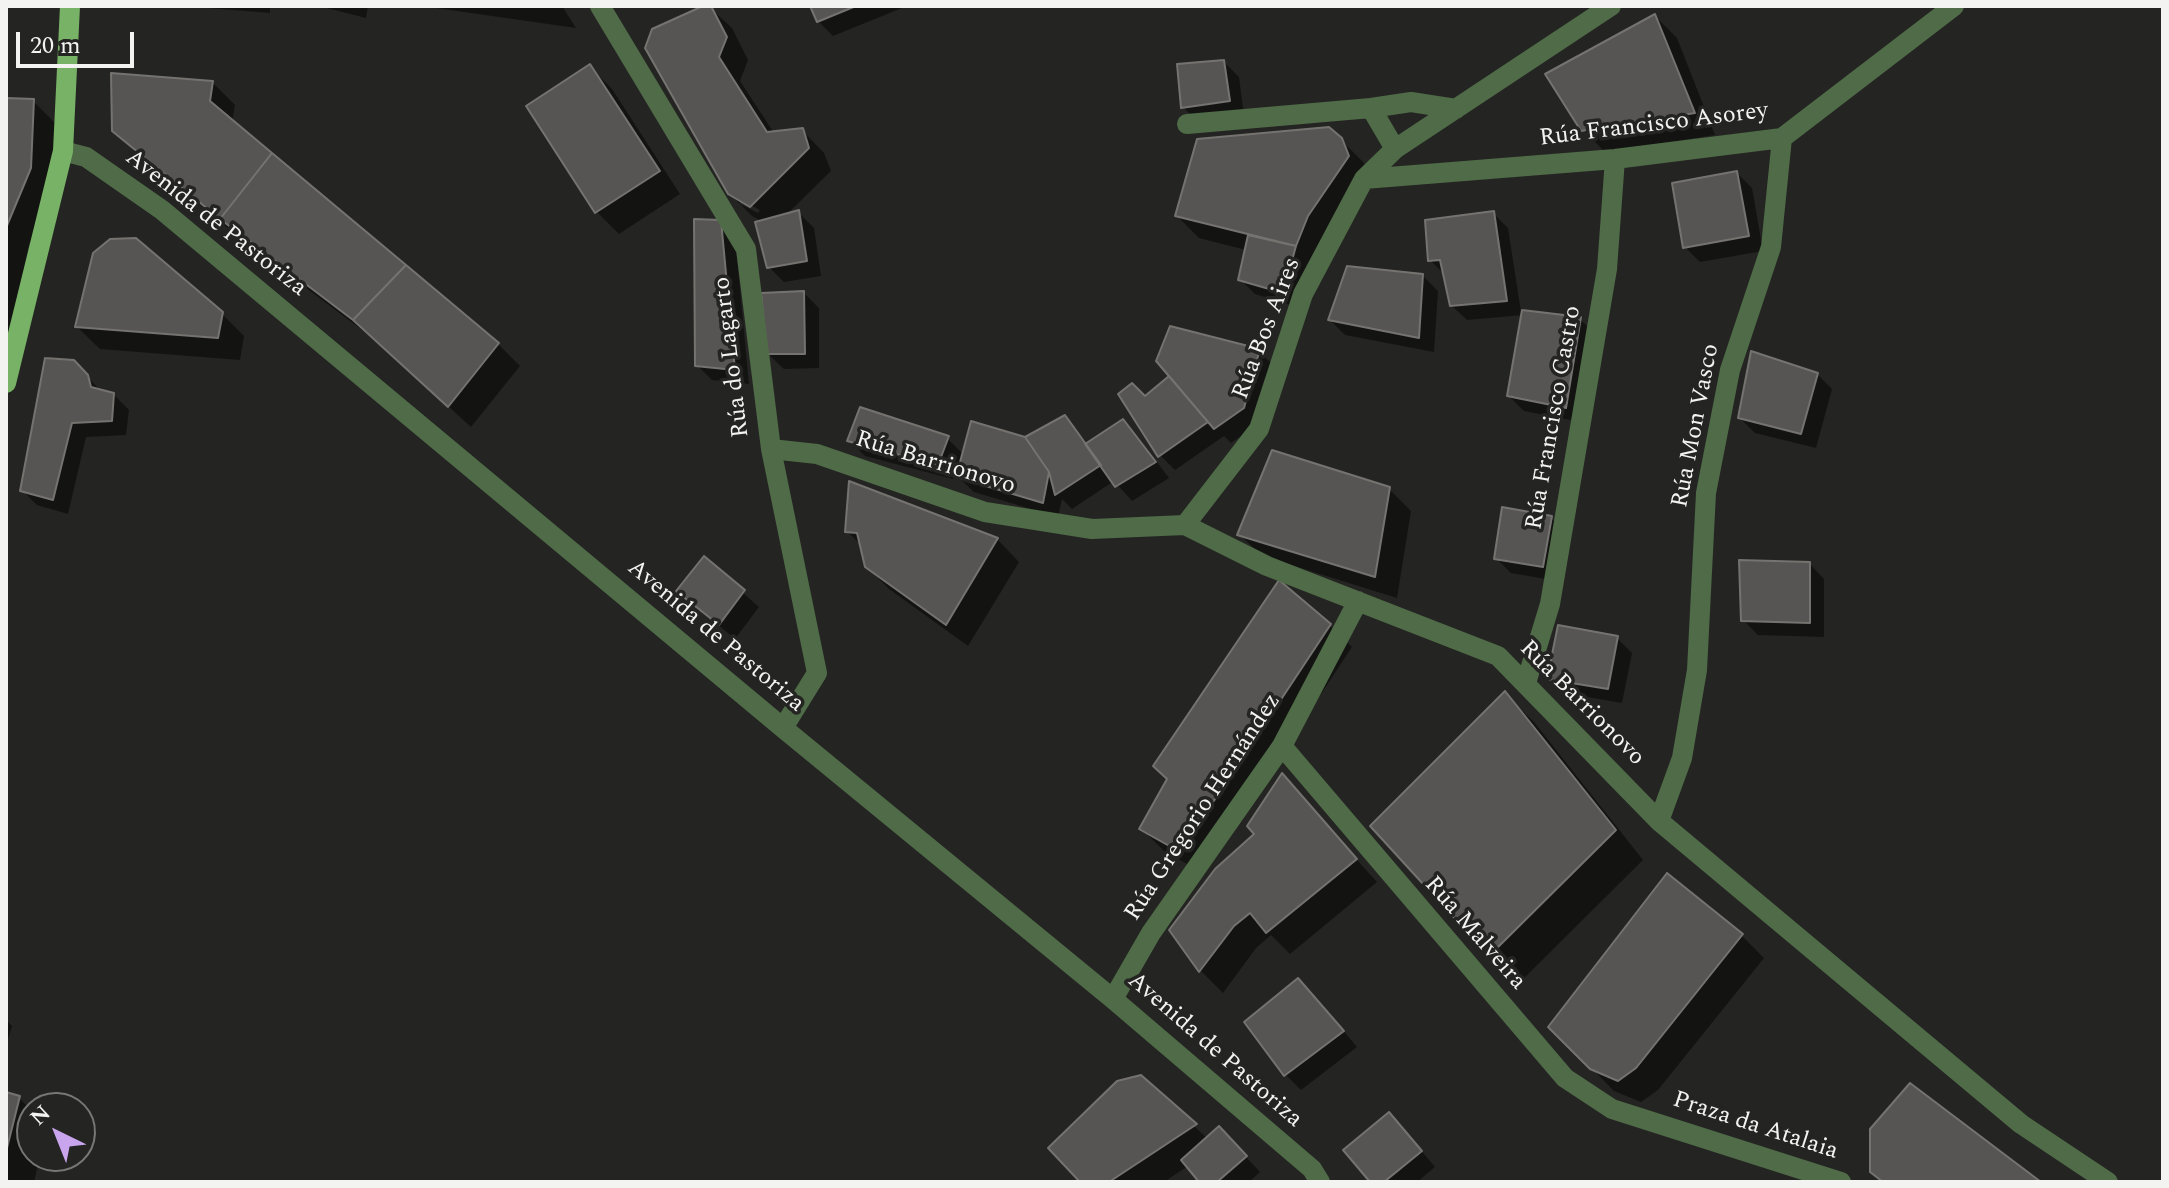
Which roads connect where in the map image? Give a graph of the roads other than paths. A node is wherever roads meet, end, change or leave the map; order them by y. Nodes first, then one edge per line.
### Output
1 (70, 6) edge
2 (600, 6) edge
3 (1611, 6) edge
4 (1954, 6) edge
5 (1371, 108) junction
6 (1456, 109) junction
7 (1187, 124) dead end
8 (1782, 138) junction
9 (1395, 149) junction
10 (63, 151) junction
11 (1615, 159) junction
12 (1364, 179) junction
13 (6, 383) edge
14 (771, 449) junction
15 (1185, 525) junction
16 (1358, 601) junction
17 (1526, 683) junction
18 (783, 728) junction
19 (1282, 746) junction
20 (1659, 821) junction
21 (1113, 999) junction
22 (1653, 1122) joint
23 (1320, 1182) edge
24 (1841, 1182) edge
25 (2108, 1182) edge

1 - 10 main road
2 - 14 street, Rúa do Lagarto
3 - 6 street, Rúa Bos Aires
4 - 8 street, Rúa Francisco Asorey
5 - 6 street
5 - 7 street
5 - 9 street
6 - 9 street, Rúa Bos Aires
8 - 11 street, Rúa Francisco Asorey
8 - 20 street, Rúa Mon Vasco
9 - 12 street, Rúa Bos Aires
10 - 13 main road
10 - 18 street, Avenida de Pastoriza
11 - 12 street, Rúa Francisco Asorey
11 - 17 street, Rúa Francisco Castro
12 - 15 street, Rúa Bos Aires
14 - 15 street, Rúa Barrionovo
14 - 18 street, Rúa do Lagarto
15 - 16 street, Rúa Barrionovo
16 - 17 street, Rúa Barrionovo
16 - 19 street, Rúa Gregorio Hernández
17 - 20 street, Rúa Barrionovo
18 - 21 street, Avenida de Pastoriza
19 - 21 street, Rúa Gregorio Hernández
19 - 22 street, Rúa Malveira
20 - 25 street, Rúa Barrionovo
21 - 23 street, Avenida de Pastoriza
22 - 24 street, Praza da Atalaia

